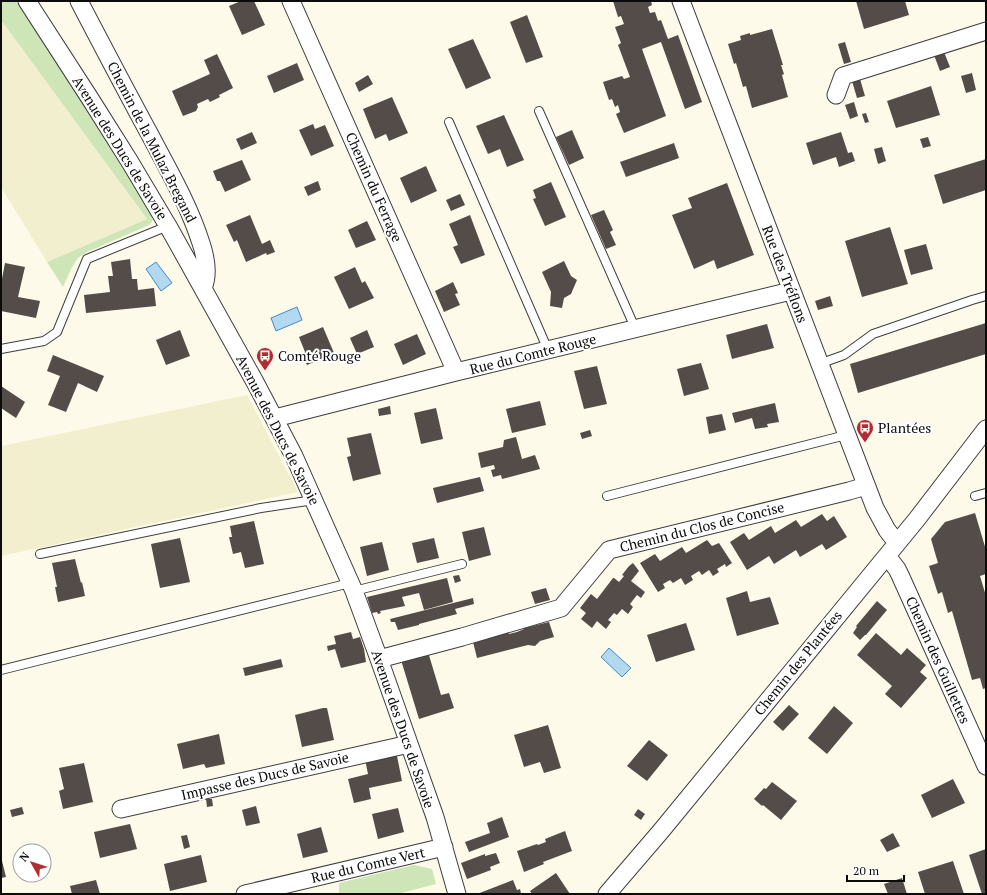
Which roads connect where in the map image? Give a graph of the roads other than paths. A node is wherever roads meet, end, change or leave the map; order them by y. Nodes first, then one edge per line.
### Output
1 (27, 1) edge
2 (79, 1) edge
3 (291, 1) edge
4 (681, 1) edge
5 (986, 31) edge
6 (836, 95) dead end
7 (539, 111) dead end
8 (449, 122) dead end
9 (168, 226) junction
10 (203, 288) junction
11 (791, 291) junction
12 (986, 296) edge
13 (635, 329) junction
14 (1, 349) edge
15 (548, 350) junction
16 (819, 364) junction
17 (456, 372) junction
18 (275, 418) junction
19 (986, 430) edge
20 (846, 435) junction
21 (866, 486) junction
22 (986, 493) edge
23 (607, 496) dead end
24 (975, 496) dead end
25 (314, 500) junction
26 (892, 550) junction
27 (40, 554) dead end
28 (462, 564) dead end
29 (352, 587) junction
30 (379, 659) junction
31 (1, 670) edge
32 (409, 744) junction
33 (986, 766) edge
34 (122, 809) dead end
35 (444, 847) junction
36 (245, 894) edge
37 (457, 894) edge
38 (607, 894) edge

1 - 9 street, Avenue des Ducs de Savoie
2 - 10 street, Chemin de la Mulaz Bregand
3 - 17 street, Chemin du Ferrage
4 - 11 street, Rue des Tréflons
5 - 6 street
7 - 13 lane
8 - 15 lane
9 - 10 street, Avenue des Ducs de Savoie
9 - 14 lane
10 - 18 street, Avenue des Ducs de Savoie
11 - 13 street, Rue du Comte Rouge
11 - 16 street, Rue des Tréflons
12 - 16 lane
13 - 15 street, Rue du Comte Rouge
15 - 17 street, Rue du Comte Rouge
16 - 20 street, Rue des Tréflons
17 - 18 street, Rue du Comte Rouge
18 - 25 street, Avenue des Ducs de Savoie
19 - 26 street, Chemin des Plantées
20 - 21 street, Rue des Tréflons
20 - 23 lane
21 - 26 street, Rue des Tréflons
21 - 30 street, Chemin du Clos de Concise
22 - 24 lane
25 - 27 lane
25 - 29 street, Avenue des Ducs de Savoie
26 - 33 street, Chemin des Guillettes
26 - 38 street, Chemin des Plantées
28 - 29 lane
29 - 30 street, Avenue des Ducs de Savoie
29 - 31 lane
30 - 32 street, Avenue des Ducs de Savoie
32 - 34 street, Impasse des Ducs de Savoie
32 - 35 street, Avenue des Ducs de Savoie
35 - 36 street, Rue du Comte Vert
35 - 37 street, Avenue des Ducs de Savoie

